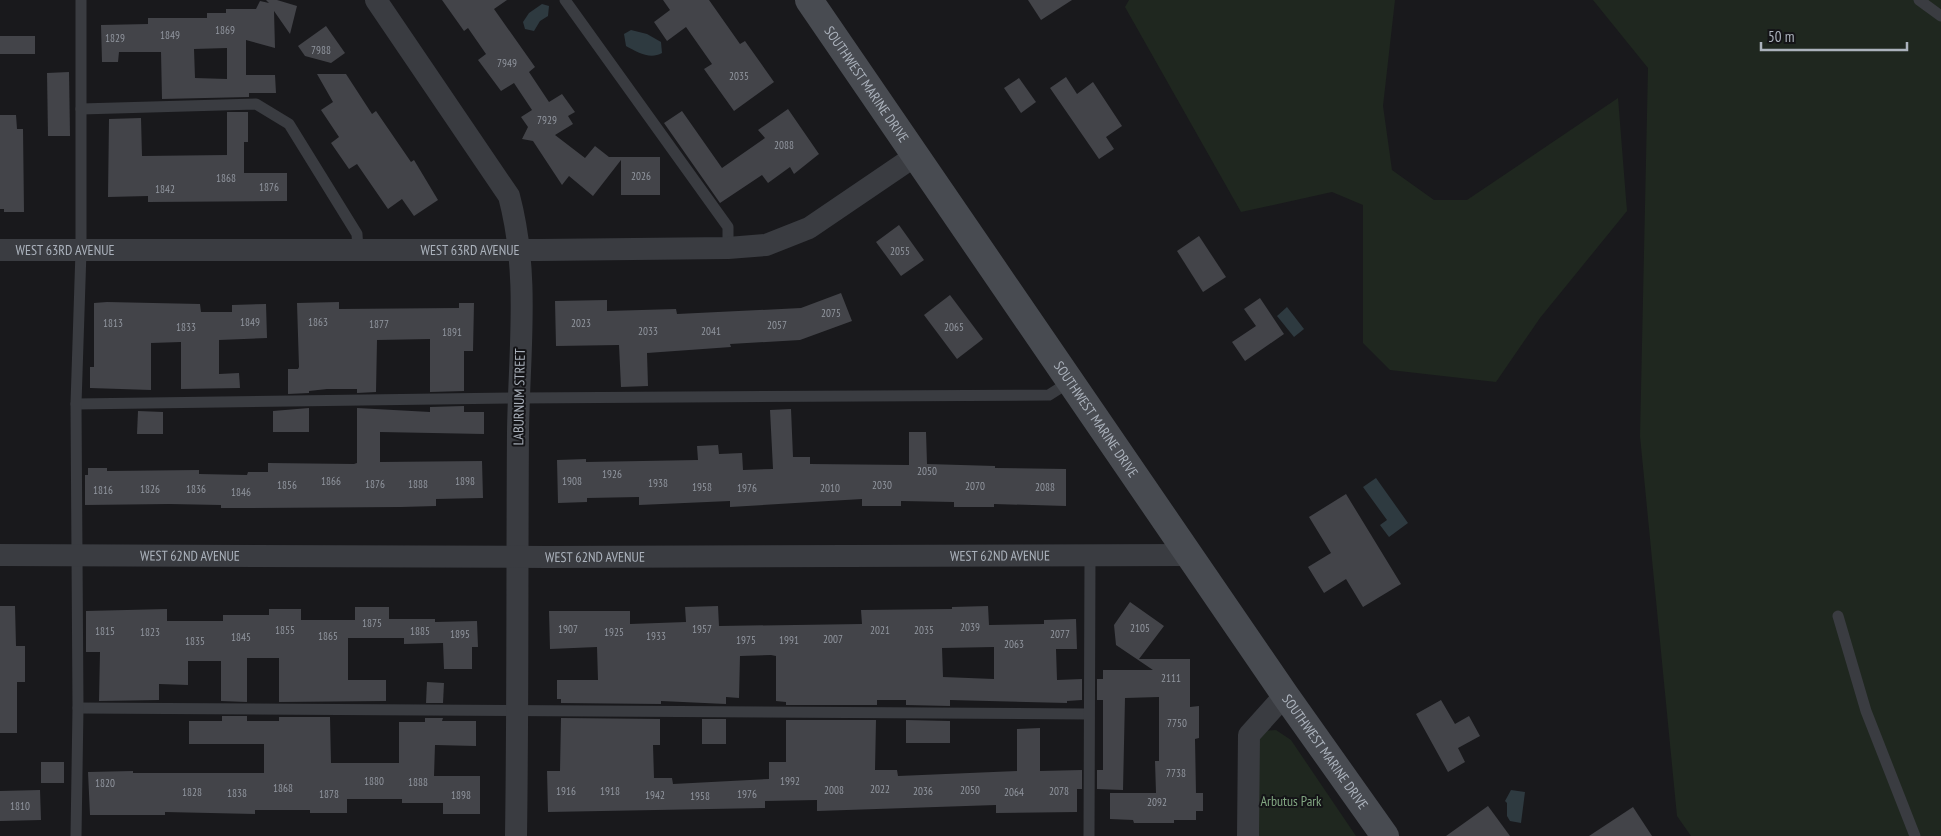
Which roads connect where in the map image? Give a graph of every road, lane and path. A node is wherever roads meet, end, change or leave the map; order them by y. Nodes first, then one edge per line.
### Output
1 (81, 0) edge
2 (376, 0) edge
3 (566, 0) edge
4 (809, 0) edge
5 (1919, 0) edge
6 (1941, 16) edge
7 (81, 109) junction
8 (915, 156) junction
9 (728, 248) junction
10 (0, 250) edge
11 (358, 250) junction
12 (520, 250) junction
13 (81, 251) junction
14 (1071, 381) junction
15 (518, 398) junction
16 (76, 404) junction
17 (0, 555) edge
18 (1189, 555) junction
19 (76, 556) junction
20 (1090, 556) junction
21 (518, 557) junction
22 (1838, 616) dead end
23 (1285, 694) junction
24 (78, 708) junction
25 (517, 711) junction
26 (1088, 714) junction
27 (76, 836) edge
28 (516, 836) edge
29 (1089, 836) edge
30 (1248, 836) edge
31 (1385, 836) edge
32 (1915, 836) edge

1 - 7 lane
2 - 12 street, LABURNUM STREET
3 - 9 lane
4 - 8 main road, SOUTHWEST MARINE DRIVE
5 - 6 lane
7 - 11 lane
7 - 13 lane
8 - 9 street, WEST 63RD AVENUE
8 - 14 main road, SOUTHWEST MARINE DRIVE
9 - 12 street, WEST 63RD AVENUE
10 - 13 street, WEST 63RD AVENUE
11 - 12 street, WEST 63RD AVENUE
11 - 13 street, WEST 63RD AVENUE
12 - 15 street, LABURNUM STREET
13 - 16 lane
14 - 15 lane
14 - 18 main road, SOUTHWEST MARINE DRIVE
15 - 16 lane
15 - 21 street, LABURNUM STREET
16 - 19 lane
17 - 19 street, WEST 62ND AVENUE
18 - 20 street, WEST 62ND AVENUE
18 - 23 main road, SOUTHWEST MARINE DRIVE
19 - 21 street, WEST 62ND AVENUE
19 - 24 lane
20 - 21 street, WEST 62ND AVENUE
20 - 26 lane
21 - 25 street, LABURNUM STREET
22 - 32 lane
23 - 30 street
23 - 31 main road, SOUTHWEST MARINE DRIVE
24 - 25 lane
24 - 27 lane
25 - 26 lane
25 - 28 street, LABURNUM STREET
26 - 29 lane

